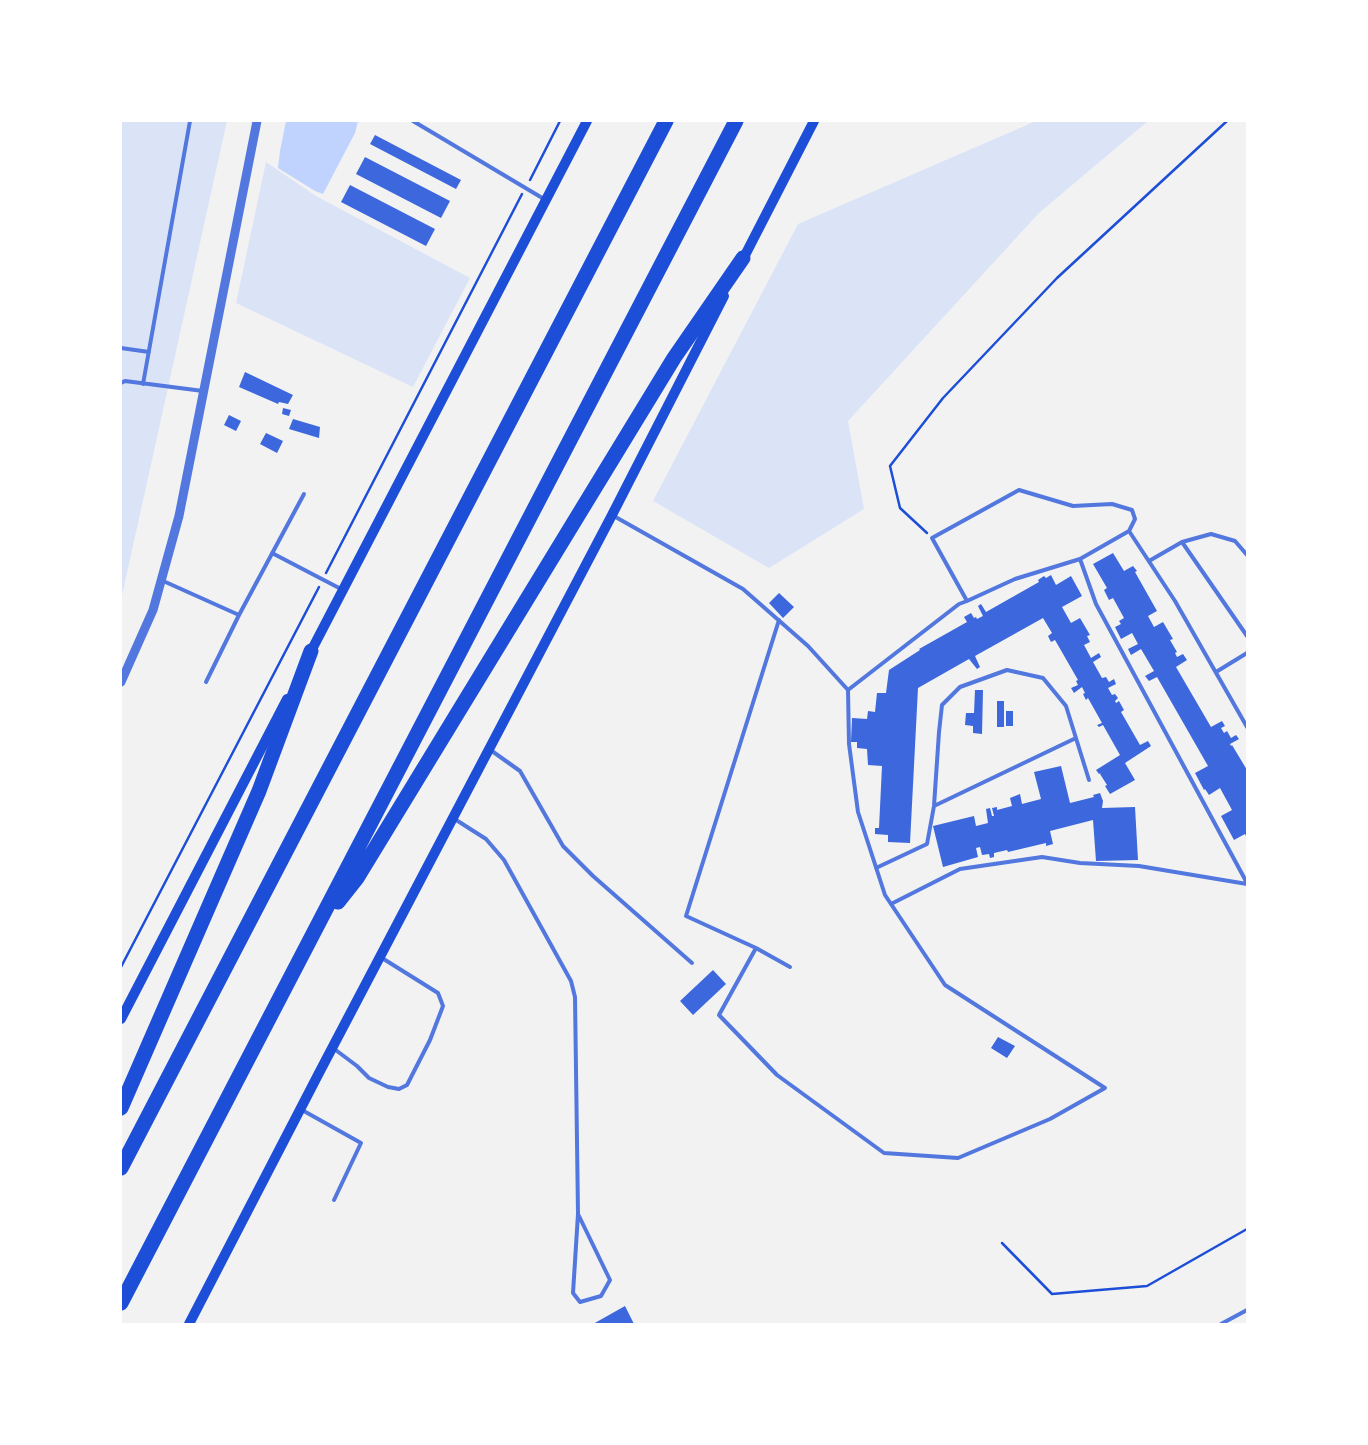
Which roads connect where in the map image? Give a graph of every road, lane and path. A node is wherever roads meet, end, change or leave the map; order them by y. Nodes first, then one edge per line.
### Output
1 (190, 121) edge
2 (256, 121) edge
3 (413, 121) edge
4 (560, 121) edge
5 (587, 121) edge
6 (666, 121) edge
7 (736, 121) edge
8 (814, 121) edge
9 (1227, 121) edge
10 (526, 188) junction
11 (546, 200) junction
12 (743, 258) junction
13 (121, 348) edge
14 (149, 352) junction
15 (121, 383) edge
16 (143, 384) junction
17 (203, 391) junction
18 (304, 494) dead end
19 (612, 515) junction
20 (1129, 531) junction
21 (932, 538) junction
22 (1182, 542) junction
23 (272, 553) junction
24 (1247, 555) edge
25 (1080, 559) junction
26 (1149, 562) junction
27 (323, 579) junction
28 (161, 580) junction
29 (343, 590) junction
30 (967, 601) junction
31 (239, 615) junction
32 (779, 620) junction
33 (1247, 636) edge
34 (312, 651) junction
35 (1247, 654) edge
36 (1216, 672) junction
37 (121, 682) edge
38 (206, 682) dead end
39 (848, 690) junction
40 (1247, 726) edge
41 (1076, 738) junction
42 (489, 749) junction
43 (1089, 780) dead end
44 (934, 806) junction
45 (453, 818) junction
46 (876, 868) junction
47 (1247, 883) edge
48 (891, 904) junction
49 (314, 933) junction
50 (756, 948) junction
51 (380, 956) junction
52 (692, 963) dead end
53 (121, 967) edge
54 (790, 967) dead end
55 (121, 1019) edge
56 (332, 1048) junction
57 (121, 1108) edge
58 (300, 1109) junction
59 (121, 1168) edge
60 (334, 1200) dead end
61 (578, 1214) junction
62 (1247, 1229) edge
63 (1002, 1243) dead end
64 (121, 1303) edge
65 (1247, 1310) edge
66 (189, 1324) edge
67 (1221, 1324) edge

1 - 14 lane
2 - 17 street
3 - 10 lane
4 - 10 path
5 - 11 main road
6 - 59 highway
7 - 49 highway
8 - 12 main road
9 - 21 path
10 - 11 lane
10 - 27 path
11 - 29 main road
12 - 19 main road
12 - 49 highway
13 - 14 lane
14 - 16 lane
15 - 16 lane
16 - 17 lane
17 - 28 street
18 - 23 lane
19 - 32 lane
19 - 42 main road
20 - 21 lane
20 - 25 lane
20 - 26 lane
21 - 30 lane
22 - 24 lane
22 - 26 lane
22 - 33 lane
23 - 27 lane
23 - 31 lane
25 - 30 lane
25 - 47 lane
26 - 36 lane
27 - 29 lane
27 - 53 path
28 - 31 lane
28 - 37 street
29 - 34 main road
30 - 39 lane
31 - 38 lane
32 - 39 lane
32 - 50 lane
34 - 55 main road
34 - 57 highway
35 - 36 lane
36 - 40 lane
39 - 46 lane
41 - 43 lane
41 - 44 lane
41 - 44 lane
42 - 45 main road
42 - 52 lane
44 - 46 lane
45 - 51 main road
45 - 61 lane
46 - 48 lane
47 - 48 lane
48 - 50 lane
49 - 64 highway
50 - 54 lane
51 - 56 main road
51 - 56 lane
56 - 58 main road
58 - 60 lane
58 - 66 main road
61 - 61 lane
62 - 63 path
65 - 67 lane

